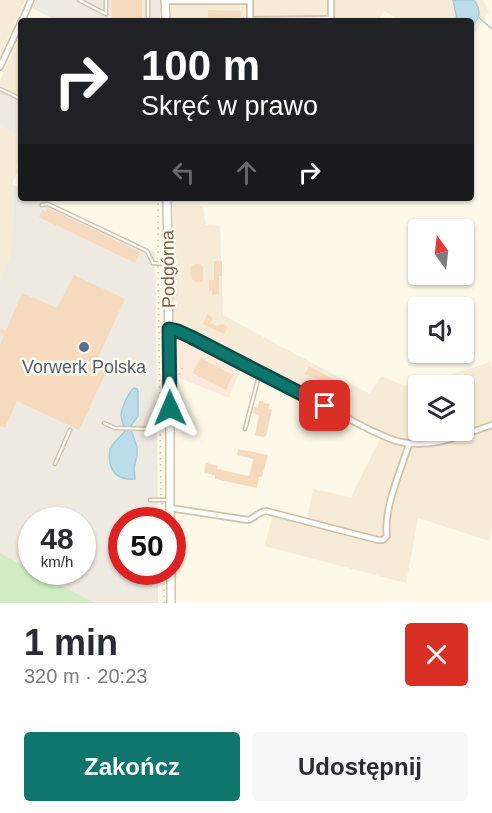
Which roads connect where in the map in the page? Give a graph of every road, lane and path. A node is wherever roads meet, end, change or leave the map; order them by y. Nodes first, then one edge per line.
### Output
1 (31, 0) edge
2 (80, 0) edge
3 (106, 0) edge
4 (148, 0) edge
5 (250, 0) edge
6 (331, 0) edge
7 (165, 1) edge
8 (23, 18) edge
9 (148, 18) edge
10 (165, 18) edge
11 (250, 18) edge
12 (331, 18) edge
13 (18, 28) edge
14 (0, 67) edge
15 (0, 89) edge
16 (18, 98) edge
17 (158, 201) edge
18 (167, 201) edge
19 (42, 205) dead end
20 (158, 264) junction
21 (168, 264) junction
22 (169, 329) junction
23 (260, 372) junction
24 (104, 423) dead end
25 (492, 425) edge
26 (150, 429) dead end
27 (245, 429) dead end
28 (70, 430) dead end
29 (409, 444) junction
30 (55, 464) dead end
31 (150, 500) dead end
32 (167, 503) junction
33 (166, 507) edge
34 (168, 507) edge
35 (164, 585) edge
36 (171, 585) edge
37 (164, 603) edge
38 (171, 603) edge

1 - 8 street
2 - 3 lane
4 - 9 lane
5 - 7 street
5 - 11 street
6 - 12 street
7 - 10 main road
13 - 14 street
15 - 16 lane
17 - 20 path
18 - 21 main road, Podgórna
19 - 20 lane
20 - 21 lane
20 - 32 path
21 - 22 main road, Podgórna
22 - 23 street
22 - 32 main road, Podgórna
23 - 27 lane
23 - 29 street
24 - 26 lane
25 - 29 street
28 - 30 lane
29 - 32 street
31 - 32 lane
32 - 33 path
32 - 34 main road, Podgórna
35 - 37 path
36 - 38 main road

